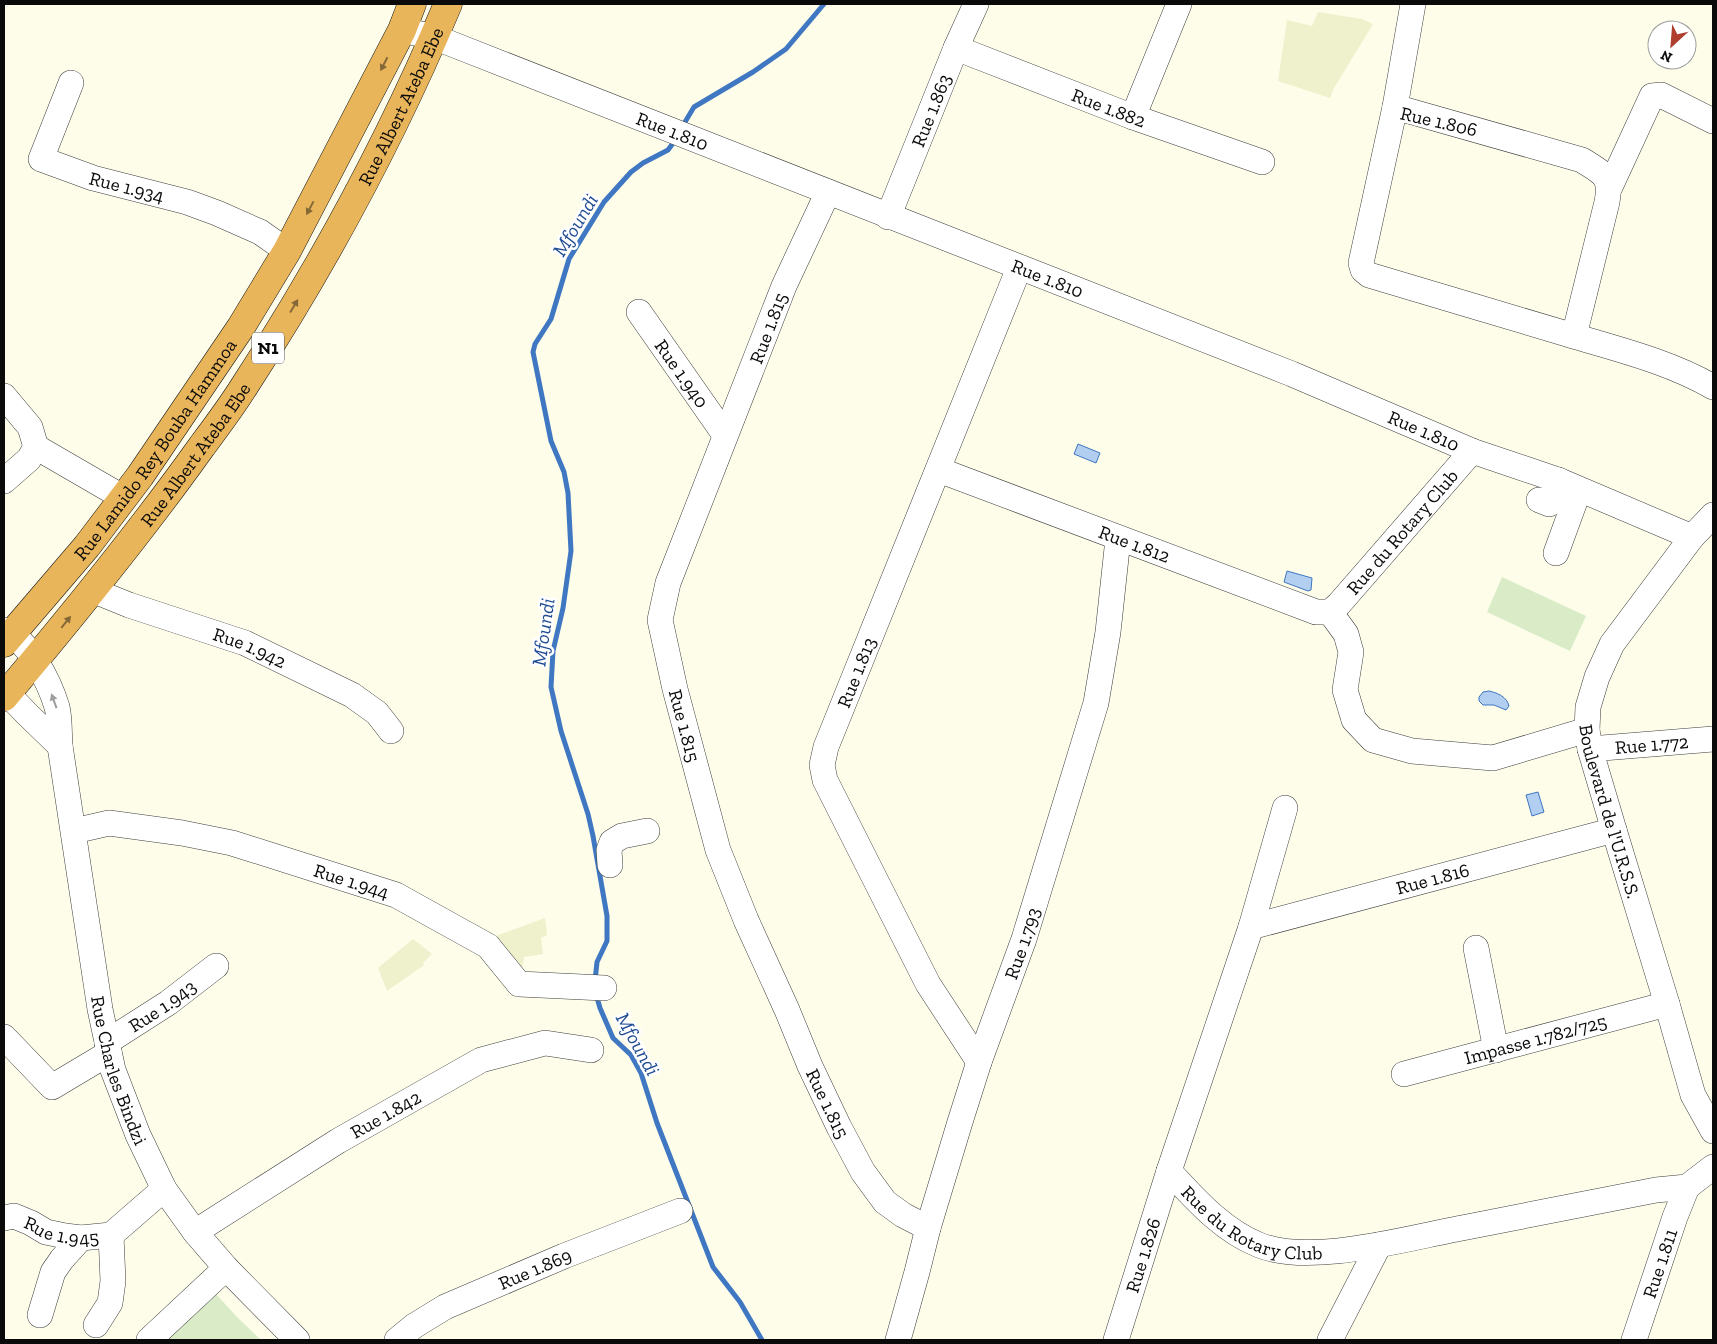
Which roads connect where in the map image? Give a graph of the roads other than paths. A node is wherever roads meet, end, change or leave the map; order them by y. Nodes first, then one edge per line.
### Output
1 (412, 4) edge
2 (448, 4) edge
3 (976, 4) edge
4 (1179, 4) edge
5 (1413, 4) edge
6 (402, 30) junction
7 (434, 37) junction
8 (956, 48) junction
9 (71, 83) dead end
10 (1395, 107) junction
11 (1133, 117) junction
12 (1713, 121) edge
13 (1262, 162) dead end
14 (1610, 188) junction
15 (828, 192) junction
16 (888, 217) junction
17 (287, 251) junction
18 (1019, 268) junction
19 (640, 312) dead end
20 (1574, 336) junction
21 (1713, 388) edge
22 (4, 396) edge
23 (725, 435) junction
24 (36, 447) junction
25 (1472, 451) junction
26 (939, 470) junction
27 (4, 482) edge
28 (1568, 485) junction
29 (124, 498) junction
30 (1539, 500) dead end
31 (1713, 515) edge
32 (1692, 537) junction
33 (1118, 539) junction
34 (1556, 553) dead end
35 (92, 590) junction
36 (1330, 612) junction
37 (6, 635) edge
38 (35, 659) junction
39 (5, 693) edge
40 (391, 731) dead end
41 (1589, 739) junction
42 (1713, 739) edge
43 (60, 746) junction
44 (1285, 808) dead end
45 (1614, 830) junction
46 (74, 831) junction
47 (636, 838) dead end
48 (610, 866) dead end
49 (1251, 927) junction
50 (1476, 948) dead end
51 (216, 966) dead end
52 (604, 988) dead end
53 (1667, 1004) junction
54 (4, 1037) edge
55 (108, 1048) junction
56 (591, 1050) dead end
57 (1496, 1050) junction
58 (979, 1062) junction
59 (1404, 1074) dead end
60 (1713, 1131) edge
61 (1713, 1167) edge
62 (1169, 1171) junction
63 (1687, 1187) junction
64 (164, 1189) junction
65 (680, 1211) dead end
66 (4, 1218) edge
67 (928, 1228) junction
68 (195, 1232) junction
69 (111, 1235) junction
70 (81, 1238) junction
71 (1379, 1245) junction
72 (226, 1268) junction
73 (40, 1315) dead end
74 (96, 1325) dead end
75 (149, 1340) edge
76 (297, 1340) edge
77 (397, 1340) edge
78 (898, 1340) edge
79 (1116, 1340) edge
80 (1330, 1340) edge
81 (1634, 1340) edge

1 - 6 highway, Rue Lamido Rey Bouba Hammoa / N1
2 - 7 highway, Rue Albert Ateba Ebe / N1
3 - 8 street, Rue 1.863
4 - 11 street
5 - 10 street
6 - 7 street, Rue 1.810
6 -> 17 highway, Rue Lamido Rey Bouba Hammoa / N1
7 - 15 street, Rue 1.810
35 -> 7 highway, Rue Albert Ateba Ebe / N1
8 - 11 street, Rue 1.882
8 - 16 street, Rue 1.863
9 - 17 street, Rue 1.934
10 - 14 street, Rue 1.806
10 - 20 street, Rue 1.806
11 - 13 street, Rue 1.882
12 - 14 street
14 - 20 street
15 - 16 street, Rue 1.810
15 - 23 street, Rue 1.815
16 - 18 street, Rue 1.810
17 - 29 highway, Rue Lamido Rey Bouba Hammoa / N1
18 - 25 street, Rue 1.810
18 - 26 street, Rue 1.813
19 - 23 street, Rue 1.940
20 - 21 street, Rue 1.806
22 - 24 street
23 - 67 street, Rue 1.815
24 - 27 street
24 - 29 street
25 - 28 street, Rue 1.810
25 - 36 street, Rue du Rotary Club
26 - 33 street, Rue 1.812
26 - 58 street, Rue 1.813
28 - 30 street
28 - 32 street, Rue 1.810
28 - 34 street
29 - 37 highway, Rue Lamido Rey Bouba Hammoa / N1
31 - 32 street, Boulevard de l'U.R.S.S.
32 - 41 street, Boulevard de l'U.R.S.S.
33 - 36 street, Rue 1.812
33 - 58 street, Rue 1.793
38 -> 35 highway, Rue Albert Ateba Ebe / N1
35 - 40 street, Rue 1.942
36 - 41 street, Rue 1.772
37 - 38 street, Rue Charles Bindzi
38 - 39 highway, Rue Albert Ateba Ebe / N1
43 -> 38 street, Rue Charles Bindzi
39 - 43 street
41 - 42 street, Rue 1.772
41 - 45 street, Boulevard de l'U.R.S.S.
43 - 46 street, Rue Charles Bindzi
44 - 49 street, Rue du Rotary Club
45 - 49 street, Rue 1.816
45 - 53 street, Boulevard de l'U.R.S.S.
46 - 52 street, Rue 1.944
46 - 55 street, Rue Charles Bindzi
47 - 48 street
49 - 62 street, Rue du Rotary Club
50 - 57 street
51 - 55 street, Rue 1.943
53 - 57 street, Impasse 1.782/725
53 - 60 street, Boulevard de l'U.R.S.S.
54 - 55 street, Rue 1.943
55 - 64 street, Rue Charles Bindzi
56 - 68 street, Rue 1.842
57 - 59 street, Impasse 1.782/725
58 - 67 street, Rue 1.793
61 - 63 street
62 - 71 street, Rue du Rotary Club
62 - 79 street, Rue 1.826
63 - 71 street, Rue du Rotary Club
63 - 81 street, Rue 1.811
64 - 68 street, Rue Charles Bindzi
64 - 69 street, Rue 1.945
65 - 77 street, Rue 1.869
66 - 70 street, Rue 1.945
67 - 78 street, Rue 1.793
68 - 72 street, Rue Charles Bindzi
69 - 70 street, Rue 1.945
69 - 74 street
70 - 73 street
71 - 80 street
72 - 75 street
72 - 76 street, Rue Charles Bindzi

